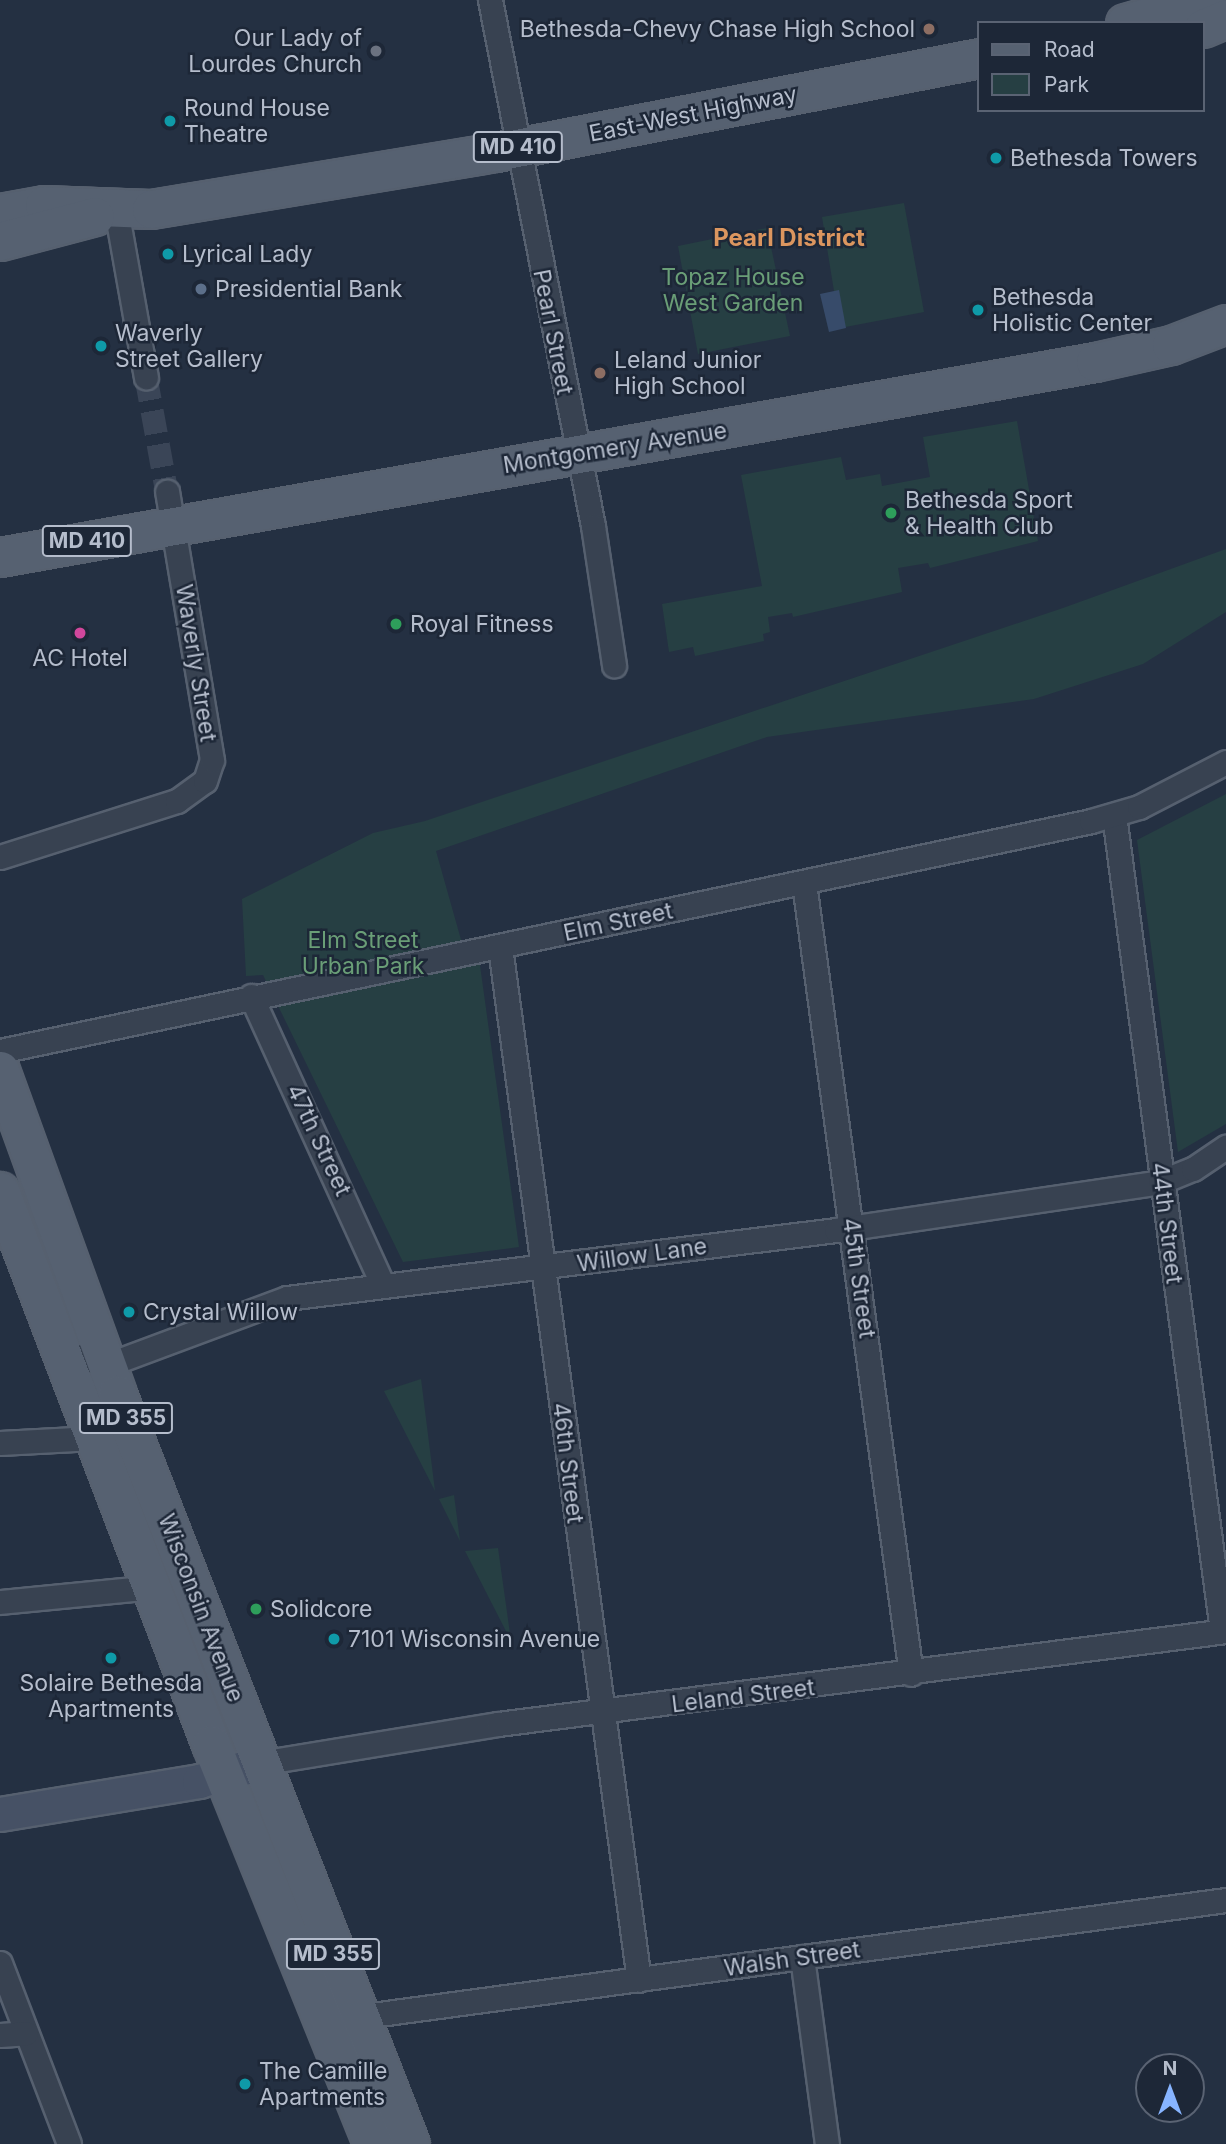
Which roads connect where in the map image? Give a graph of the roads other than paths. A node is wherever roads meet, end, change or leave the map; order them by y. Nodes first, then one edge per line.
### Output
1 (490, 0) edge
2 (1205, 0) edge
3 (1226, 18) edge
4 (1132, 21) edge
5 (1205, 27) edge
6 (970, 64) edge
7 (517, 148) junction
8 (116, 209) junction
9 (0, 213) edge
10 (0, 241) edge
11 (1226, 324) edge
12 (146, 377) tunnel mouth
13 (577, 454) junction
14 (170, 509) junction
15 (0, 557) edge
16 (614, 664) dead end
17 (1226, 762) edge
18 (1114, 815) junction
19 (0, 857) edge
20 (804, 883) junction
21 (500, 947) junction
22 (251, 996) junction
23 (0, 1051) edge
24 (0, 1070) edge
25 (1226, 1147) edge
26 (1160, 1181) junction
27 (0, 1191) edge
28 (852, 1227) junction
29 (542, 1268) junction
30 (383, 1286) junction
31 (60, 1351) junction
32 (107, 1365) junction
33 (131, 1430) junction
34 (94, 1438) junction
35 (0, 1443) edge
36 (152, 1587) junction
37 (0, 1602) edge
38 (1224, 1631) edge
39 (911, 1674) junction
40 (601, 1713) junction
41 (260, 1763) junction
42 (223, 1770) junction
43 (0, 1792) edge
44 (0, 1814) edge
45 (1226, 1900) edge
46 (802, 1957) junction
47 (0, 1964) edge
48 (639, 1979) junction
49 (357, 2017) junction
50 (26, 2033) junction
51 (0, 2035) edge
52 (69, 2144) edge
53 (373, 2144) edge
54 (410, 2144) edge
55 (827, 2144) edge

1 - 7 street, Pearl Street
2 - 4 main road
3 - 5 main road
6 - 7 main road, East-West Highway / MD 410
7 - 8 main road, East-West Highway / MD 410
7 - 13 street, Pearl Street
8 - 9 main road, East-West Highway / MD 410
8 - 10 main road, East-West Highway
8 - 12 street
11 - 13 main road, Montgomery Avenue / MD 410
13 - 14 main road, Montgomery Avenue / MD 410
13 - 16 street, Pearl Street
14 - 15 main road, Montgomery Avenue / MD 410
14 - 19 street, Waverly Street
17 - 18 street, Elm Street
18 - 20 street, Elm Street
18 - 26 street, 44th Street
20 - 21 street, Elm Street
20 - 28 street, 45th Street
21 - 22 street, Elm Street
21 - 29 street, 46th Street
22 - 23 street, Elm Street
22 - 30 street, 47th Street
24 - 32 main road, Wisconsin Avenue / MD 355
25 - 26 street, Willow Lane
26 - 28 street, Willow Lane
26 - 38 street, 44th Street
27 - 31 main road, Wisconsin Avenue / MD 355
28 - 29 street, Willow Lane
28 - 39 street, 45th Street
29 - 30 street, Willow Lane
29 - 40 street, 46th Street
30 - 32 street, Willow Lane
31 - 32 street
31 - 34 main road, Wisconsin Avenue / MD 355
32 - 33 main road, Wisconsin Avenue / MD 355
33 - 34 street
33 - 41 main road, Wisconsin Avenue / MD 355
34 - 35 street
34 - 36 main road, Wisconsin Avenue / MD 355
36 - 37 street
36 - 42 main road, Wisconsin Avenue / MD 355
38 - 39 street, Leland Street
39 - 40 street, Leland Street
40 - 41 street, Leland Street
40 - 48 street, 46th Street
41 - 42 street
41 - 49 main road, Wisconsin Avenue / MD 355
42 - 43 street
42 - 44 street
42 - 53 main road, Wisconsin Avenue / MD 355
45 - 46 street, Walsh Street
46 - 48 street, Walsh Street
46 - 55 street
47 - 50 street
48 - 49 street, Walsh Street
49 - 54 main road, Wisconsin Avenue / MD 355
50 - 51 street
50 - 52 street

